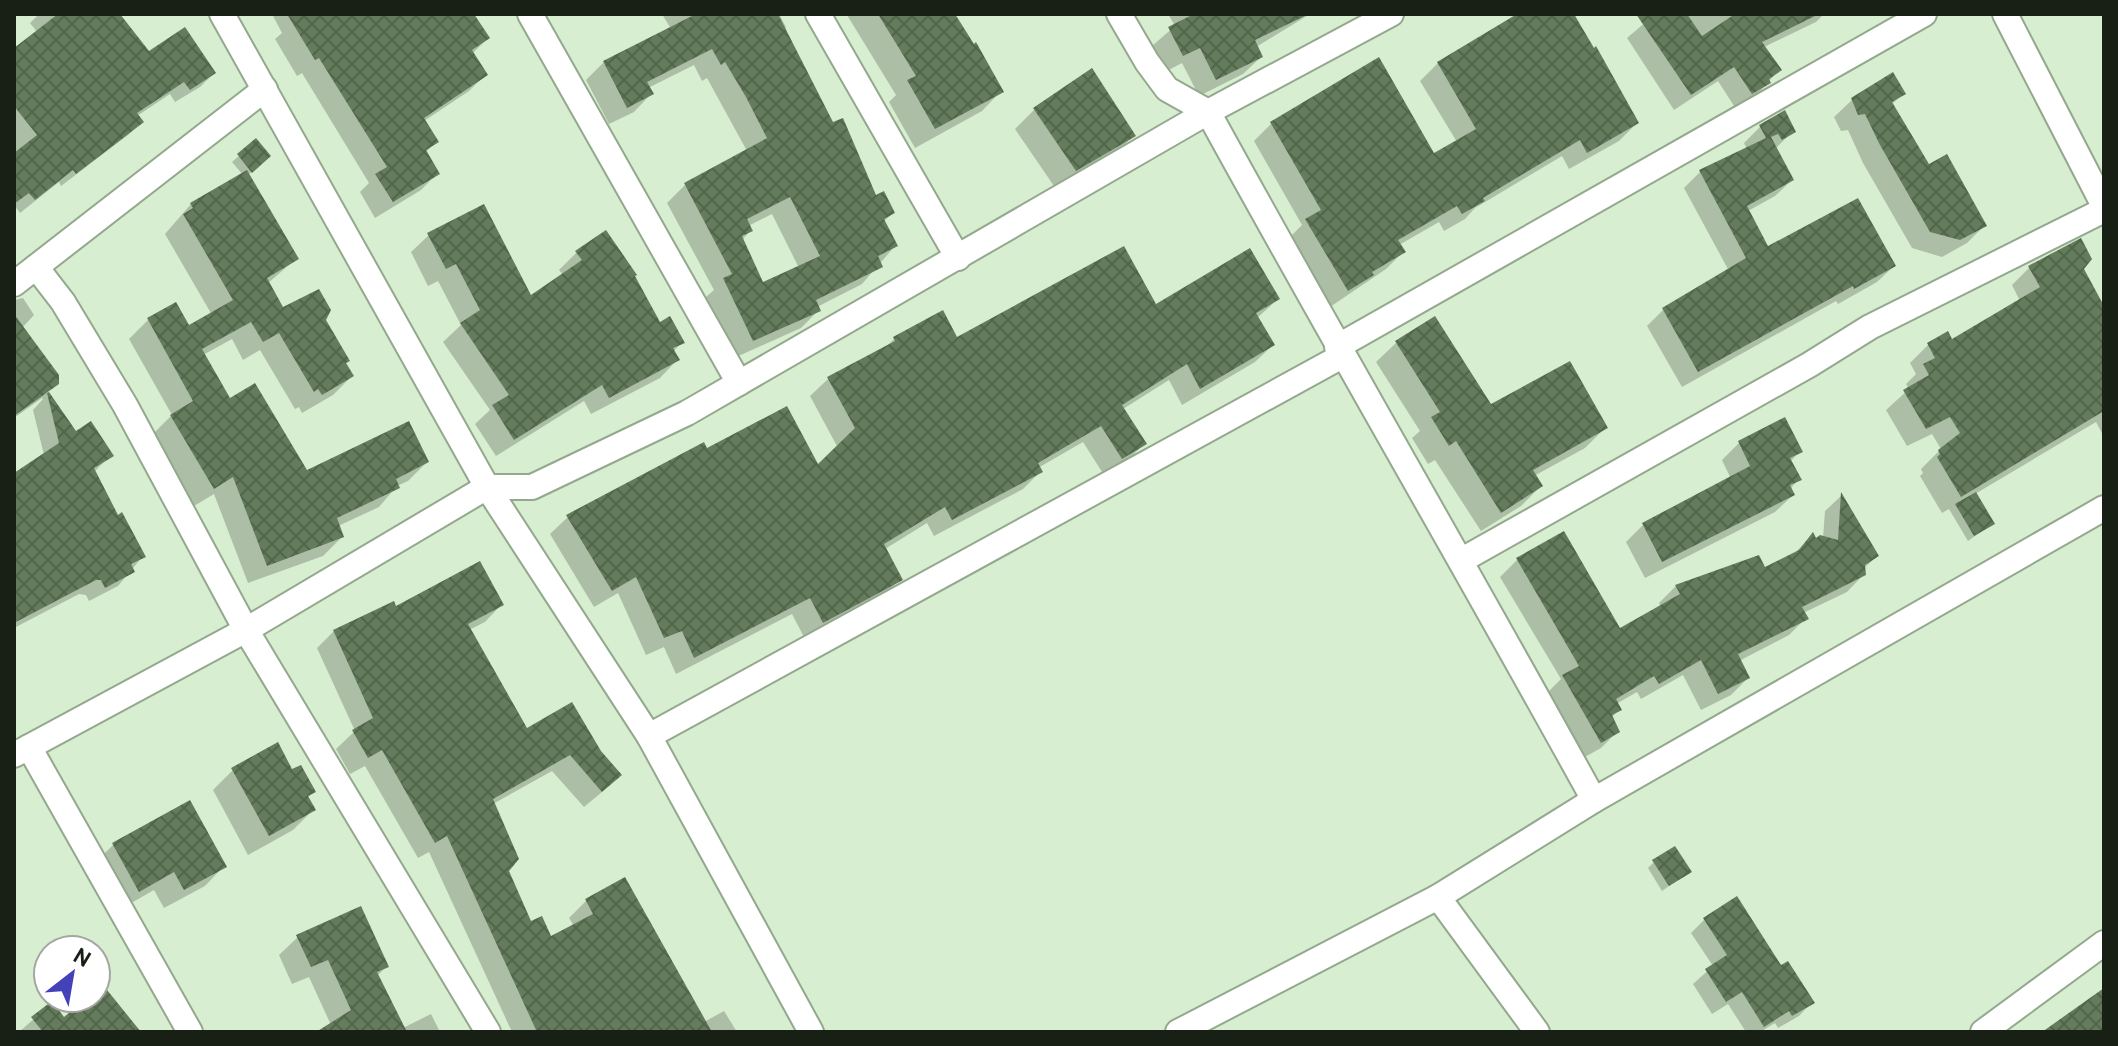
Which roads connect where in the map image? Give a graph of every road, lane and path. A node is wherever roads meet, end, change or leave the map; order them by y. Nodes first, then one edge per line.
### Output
1 (222, 14) edge
2 (530, 14) edge
3 (818, 14) edge
4 (1119, 14) edge
5 (1391, 14) edge
6 (1924, 14) edge
7 (2005, 14) edge
8 (265, 89) junction
9 (1208, 112) junction
10 (2104, 208) edge
11 (958, 258) junction
12 (36, 267) junction
13 (14, 284) edge
14 (1340, 352) junction
15 (739, 383) junction
16 (487, 487) junction
17 (2104, 508) edge
18 (1462, 560) junction
19 (246, 630) junction
20 (649, 736) junction
21 (21, 751) edge
22 (1594, 800) junction
23 (1438, 897) junction
24 (2104, 943) edge
25 (190, 1032) edge
26 (488, 1032) edge
27 (811, 1032) edge
28 (1178, 1032) edge
29 (1537, 1032) edge
30 (1983, 1032) edge

1 - 8 street
2 - 15 street
3 - 11 street
4 - 9 street
5 - 9 street
6 - 14 street
7 - 10 street
8 - 12 street
8 - 16 street
9 - 11 street
9 - 14 street
10 - 18 street
11 - 15 street
12 - 13 street
12 - 19 street
14 - 18 street
14 - 20 street
15 - 16 street
16 - 19 street
16 - 20 street
17 - 22 street
18 - 22 street
19 - 21 street
19 - 26 street
20 - 27 street
21 - 25 street
22 - 23 street
23 - 28 street
23 - 29 street
24 - 30 street

